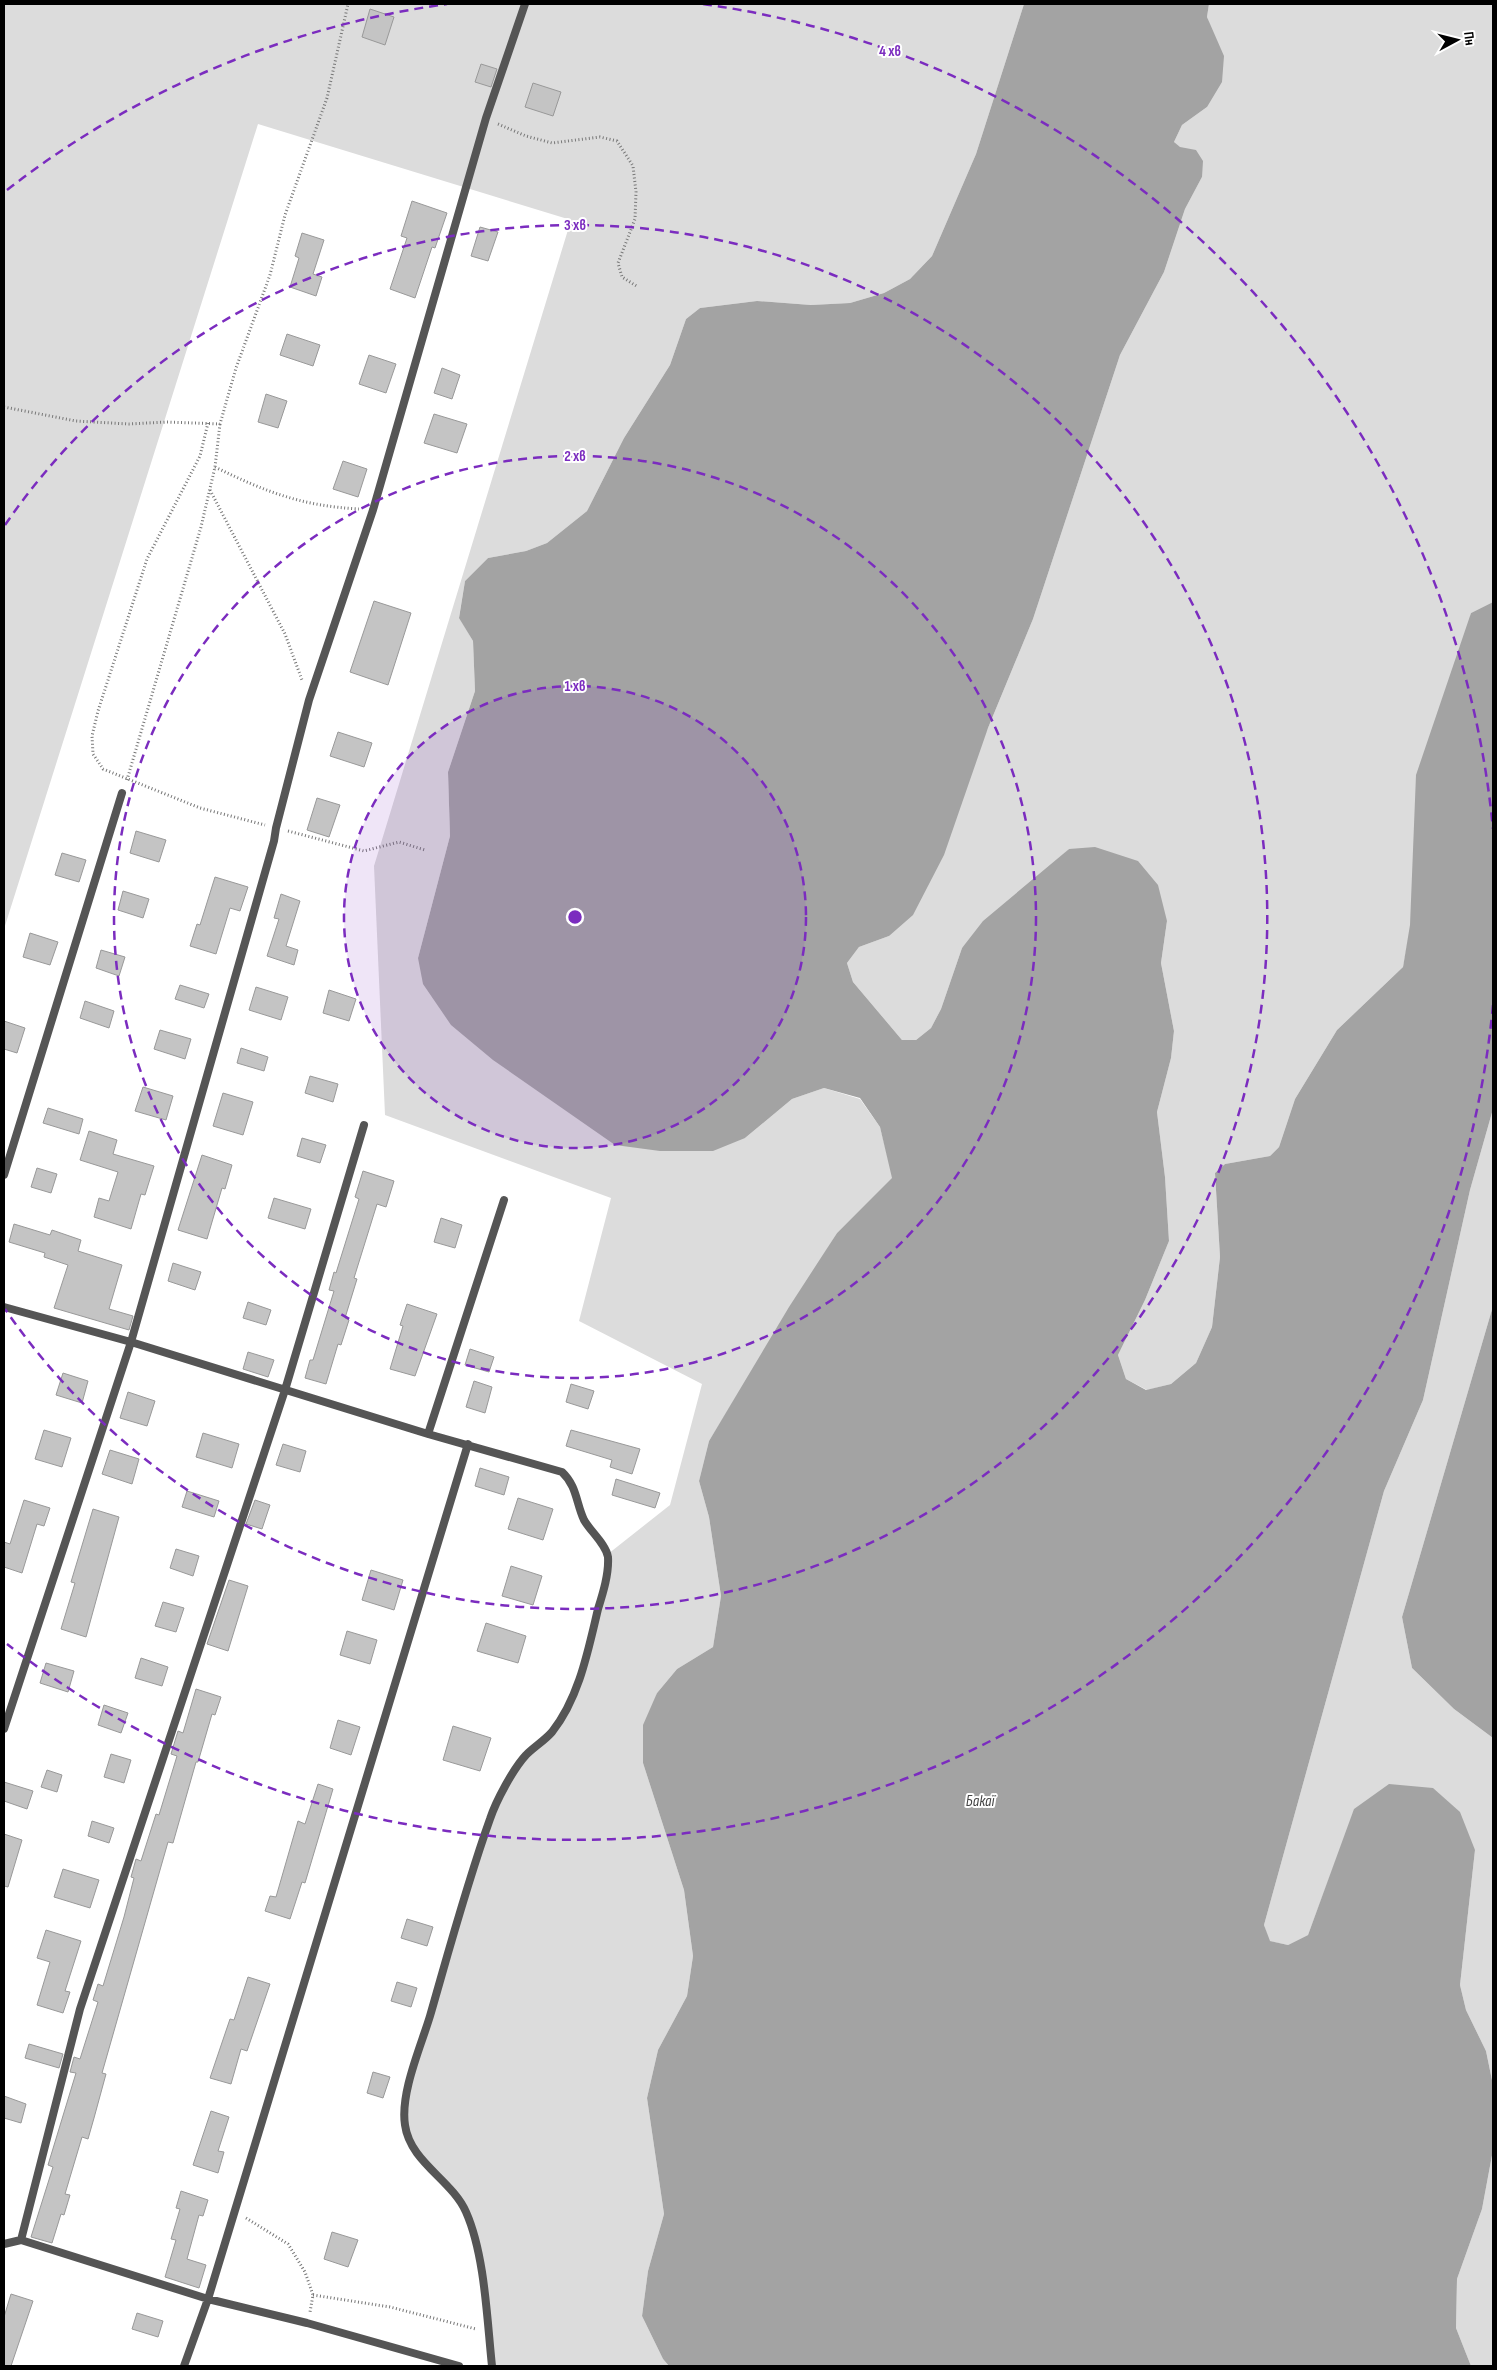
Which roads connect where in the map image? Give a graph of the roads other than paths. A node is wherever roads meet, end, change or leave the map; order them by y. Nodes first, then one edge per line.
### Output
1 (525, 4) edge
2 (122, 793) dead end
3 (364, 1125) dead end
4 (4, 1175) edge
5 (504, 1200) dead end
6 (4, 1307) edge
7 (131, 1342) junction
8 (285, 1390) junction
9 (428, 1434) junction
10 (468, 1444) junction
11 (4, 1729) edge
12 (21, 2240) junction
13 (4, 2244) edge
14 (208, 2299) junction
15 (184, 2366) edge
16 (459, 2366) edge
17 (492, 2366) edge

1 - 7 lane
2 - 4 lane
3 - 8 lane
5 - 9 lane
6 - 7 lane
7 - 8 lane
7 - 11 lane
8 - 9 lane
8 - 12 lane
9 - 10 lane
10 - 14 lane
10 - 17 lane
12 - 13 lane
12 - 14 lane
14 - 15 lane
14 - 16 lane

